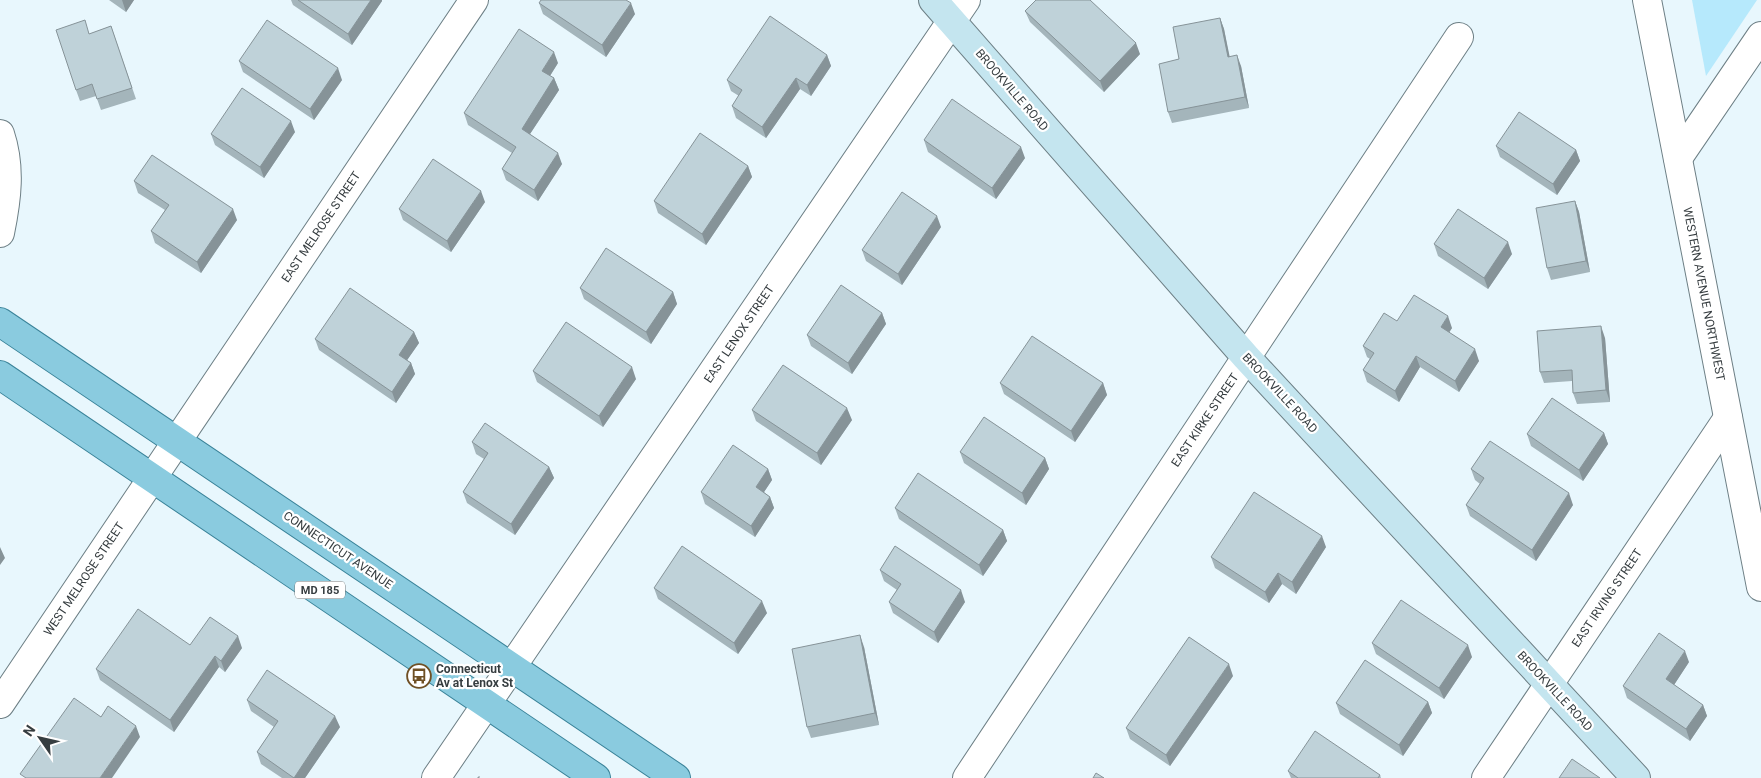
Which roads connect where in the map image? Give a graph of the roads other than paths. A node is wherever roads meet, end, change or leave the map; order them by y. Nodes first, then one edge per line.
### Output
1 (474, 0) edge
2 (933, 0) edge
3 (1648, 0) edge
4 (959, 10) edge
5 (1761, 36) edge
6 (1459, 37) dead end
7 (0, 134) edge
8 (1678, 158) junction
9 (0, 233) edge
10 (0, 322) edge
11 (1246, 357) junction
12 (0, 375) edge
13 (1728, 418) junction
14 (173, 448) junction
15 (152, 478) junction
16 (1761, 587) edge
17 (512, 667) junction
18 (1549, 685) junction
19 (0, 704) edge
20 (486, 704) junction
21 (436, 778) edge
22 (596, 778) edge
23 (676, 778) edge
24 (967, 778) edge
25 (1486, 778) edge
26 (1636, 778) edge

1 - 14 street, EAST MELROSE STREET
2 - 4 main road, BROOKVILLE ROAD
3 - 8 street, WESTERN AVENUE NORTHWEST
4 - 11 main road, BROOKVILLE ROAD
4 - 17 street, EAST LENOX STREET
5 - 8 street
6 - 11 street, EAST KIRKE STREET
7 - 9 street
8 - 13 street, WESTERN AVENUE NORTHWEST
10 - 14 main road, CONNECTICUT AVENUE
11 - 18 main road, BROOKVILLE ROAD
11 - 24 street, EAST KIRKE STREET
12 - 15 main road, MD 185
13 - 16 street, WESTERN AVENUE NORTHWEST
13 - 18 street, EAST IRVING STREET
14 - 15 street, WEST MELROSE STREET
14 - 17 main road, CONNECTICUT AVENUE
15 - 19 street, WEST MELROSE STREET
15 - 20 main road, MD 185
17 - 20 street, EAST LENOX STREET
17 - 23 main road, CONNECTICUT AVENUE
18 - 25 street, EAST IRVING STREET
18 - 26 main road, BROOKVILLE ROAD
20 - 21 street, EAST LENOX STREET
20 - 22 main road, MD 185

